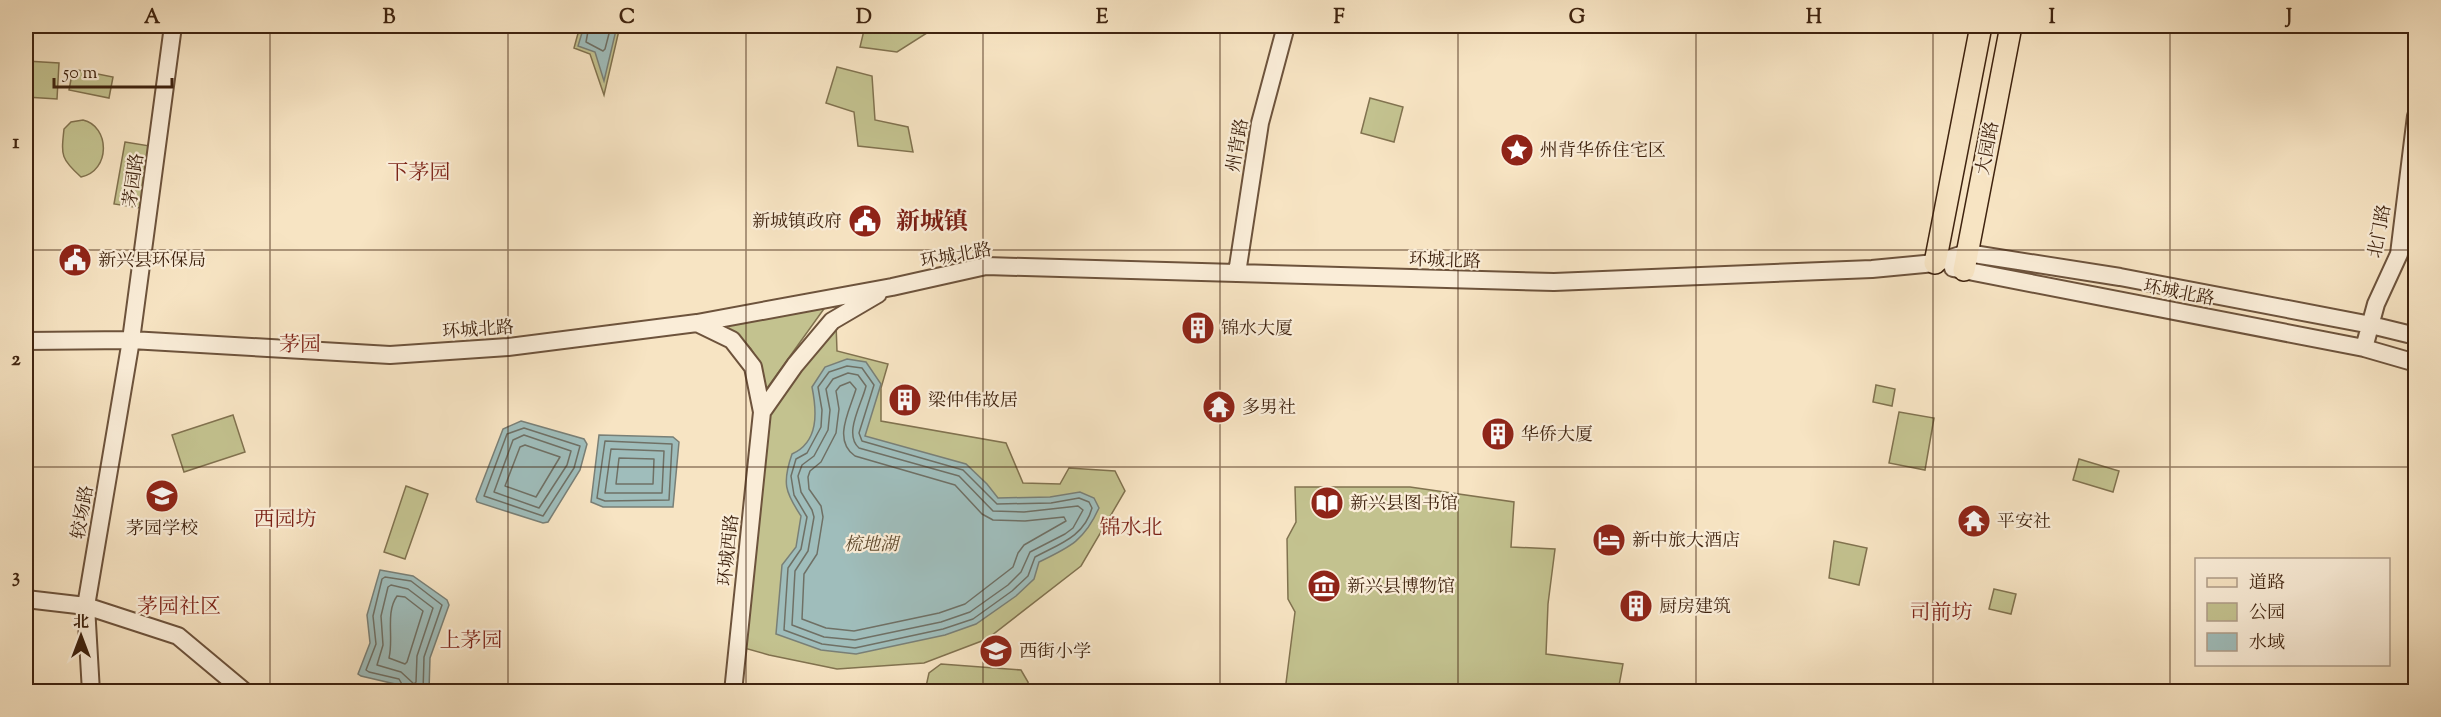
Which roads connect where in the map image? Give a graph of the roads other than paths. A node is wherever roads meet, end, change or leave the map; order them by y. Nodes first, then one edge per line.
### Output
1 (173, 26) edge
2 (1286, 26) edge
3 (1981, 26) edge
4 (2011, 26) edge
5 (2415, 116) edge
6 (1965, 262) junction
7 (1935, 263) junction
8 (1237, 273) junction
9 (892, 287) junction
10 (697, 323) junction
11 (2371, 325) junction
12 (2415, 336) edge
13 (131, 340) junction
14 (26, 341) edge
15 (2364, 348) junction
16 (2415, 363) edge
17 (762, 412) junction
18 (26, 599) edge
19 (86, 606) junction
20 (91, 692) edge
21 (245, 692) edge
22 (733, 692) edge

1 - 13 street, 茅园路
2 - 8 street, 州背路
3 - 7 main road, 大园路
4 - 6 main road, 大园路
5 - 11 street, 北门路
6 - 7 street, 环城北路
6 - 11 street, 环城北路
6 - 15 street, 环城北路
7 - 8 street, 环城北路
8 - 9 street, 环城北路
9 - 10 street, 环城北路
9 - 17 street, 环城西路
10 - 13 street, 环城北路
10 - 17 street, 环城西路
11 - 12 street, 环城北路
11 - 15 street, 北门路
13 - 14 street, 环城北路
13 - 19 street, 较场路
15 - 16 street, 环城北路
17 - 22 street, 环城西路
18 - 19 street
19 - 20 street, 较场路
19 - 21 street

